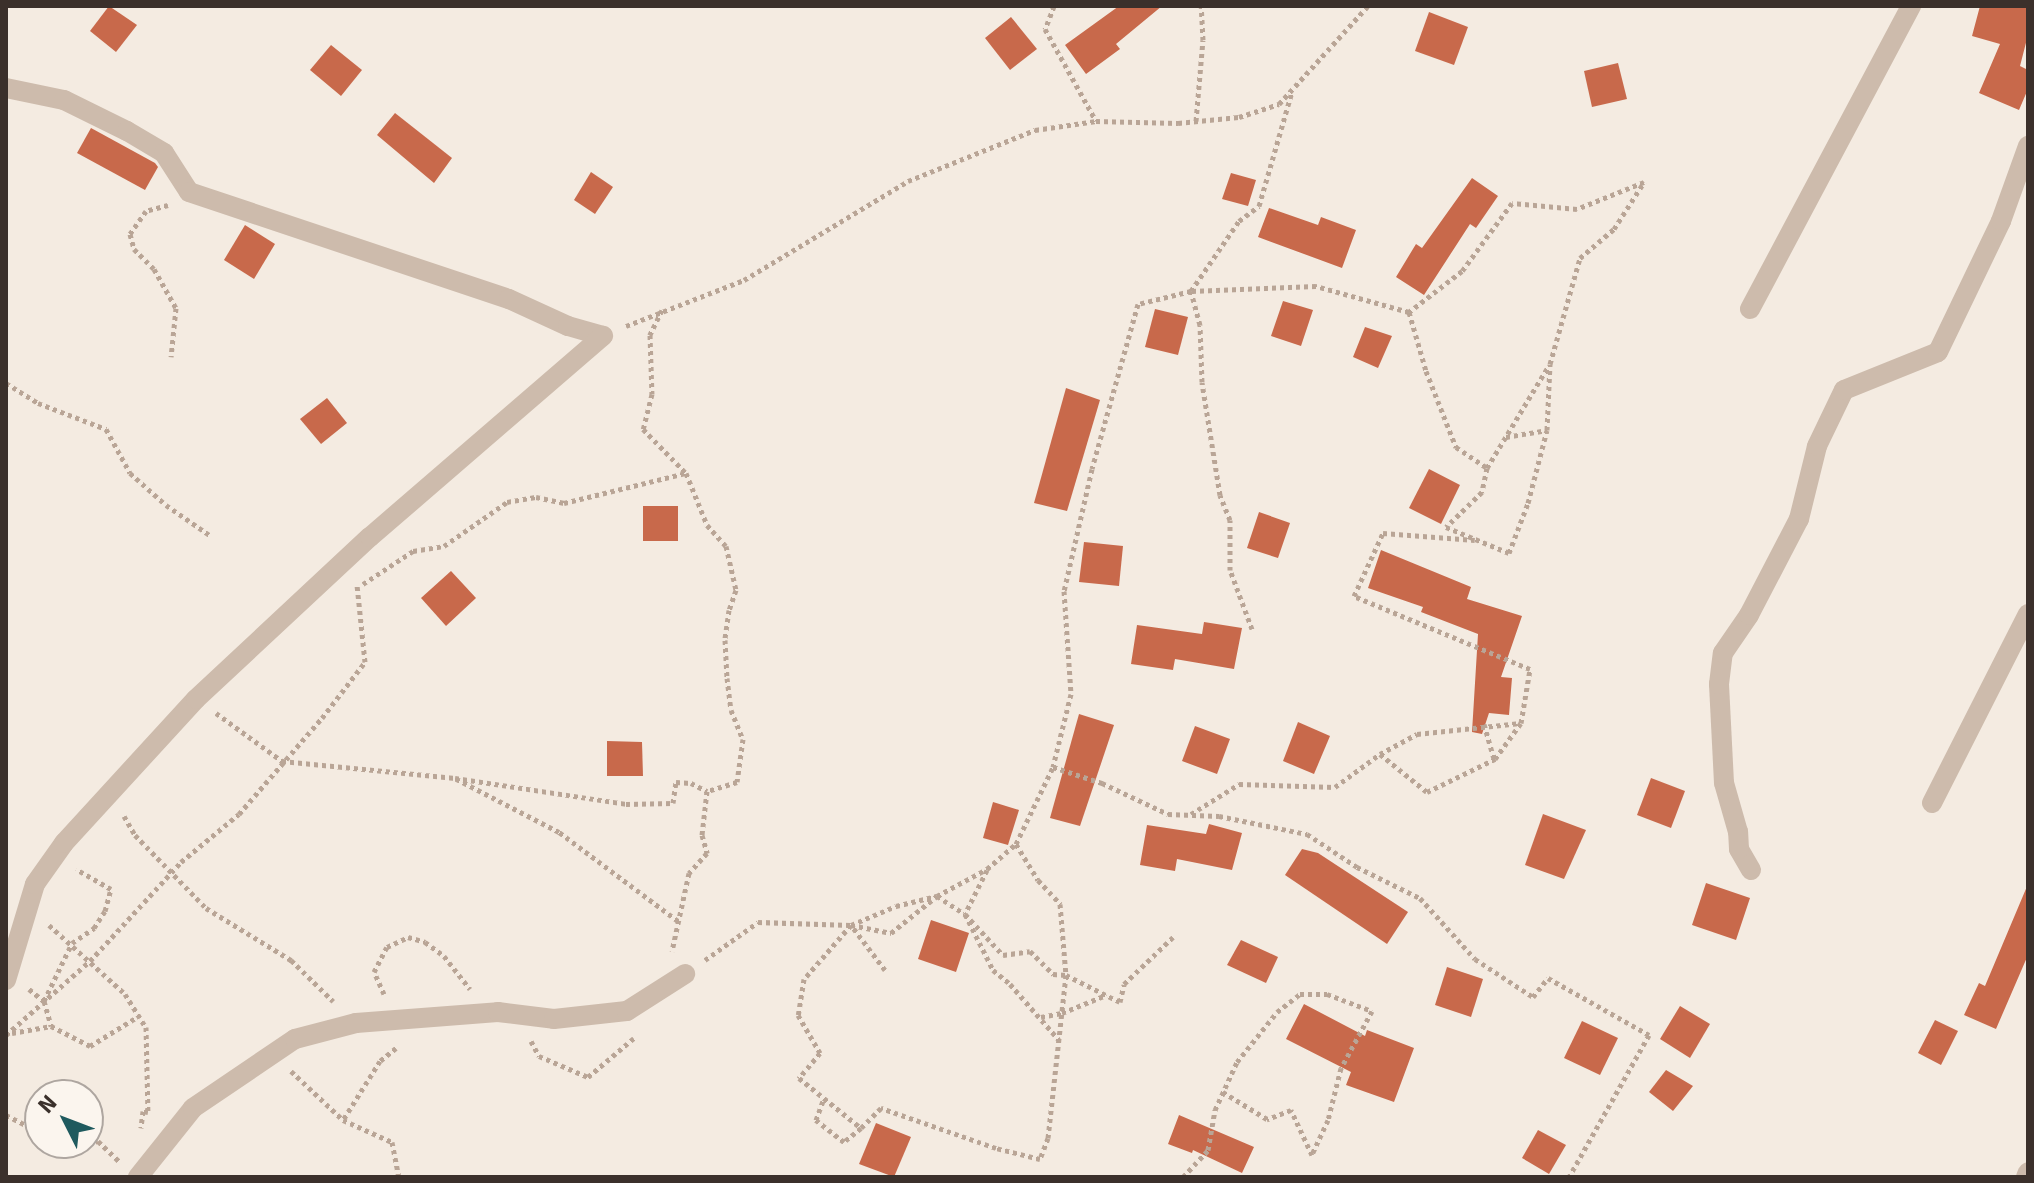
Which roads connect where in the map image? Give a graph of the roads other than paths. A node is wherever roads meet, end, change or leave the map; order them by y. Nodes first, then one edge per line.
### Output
1 (1911, 6) edge
2 (6, 88) edge
3 (2028, 146) edge
4 (1750, 309) dead end
5 (2028, 614) edge
6 (1932, 803) dead end
7 (1751, 870) dead end
8 (7, 973) edge
9 (685, 974) road end
10 (132, 1172) edge

1 - 4 street
2 - 8 street
3 - 7 street
5 - 6 street
9 - 10 street

